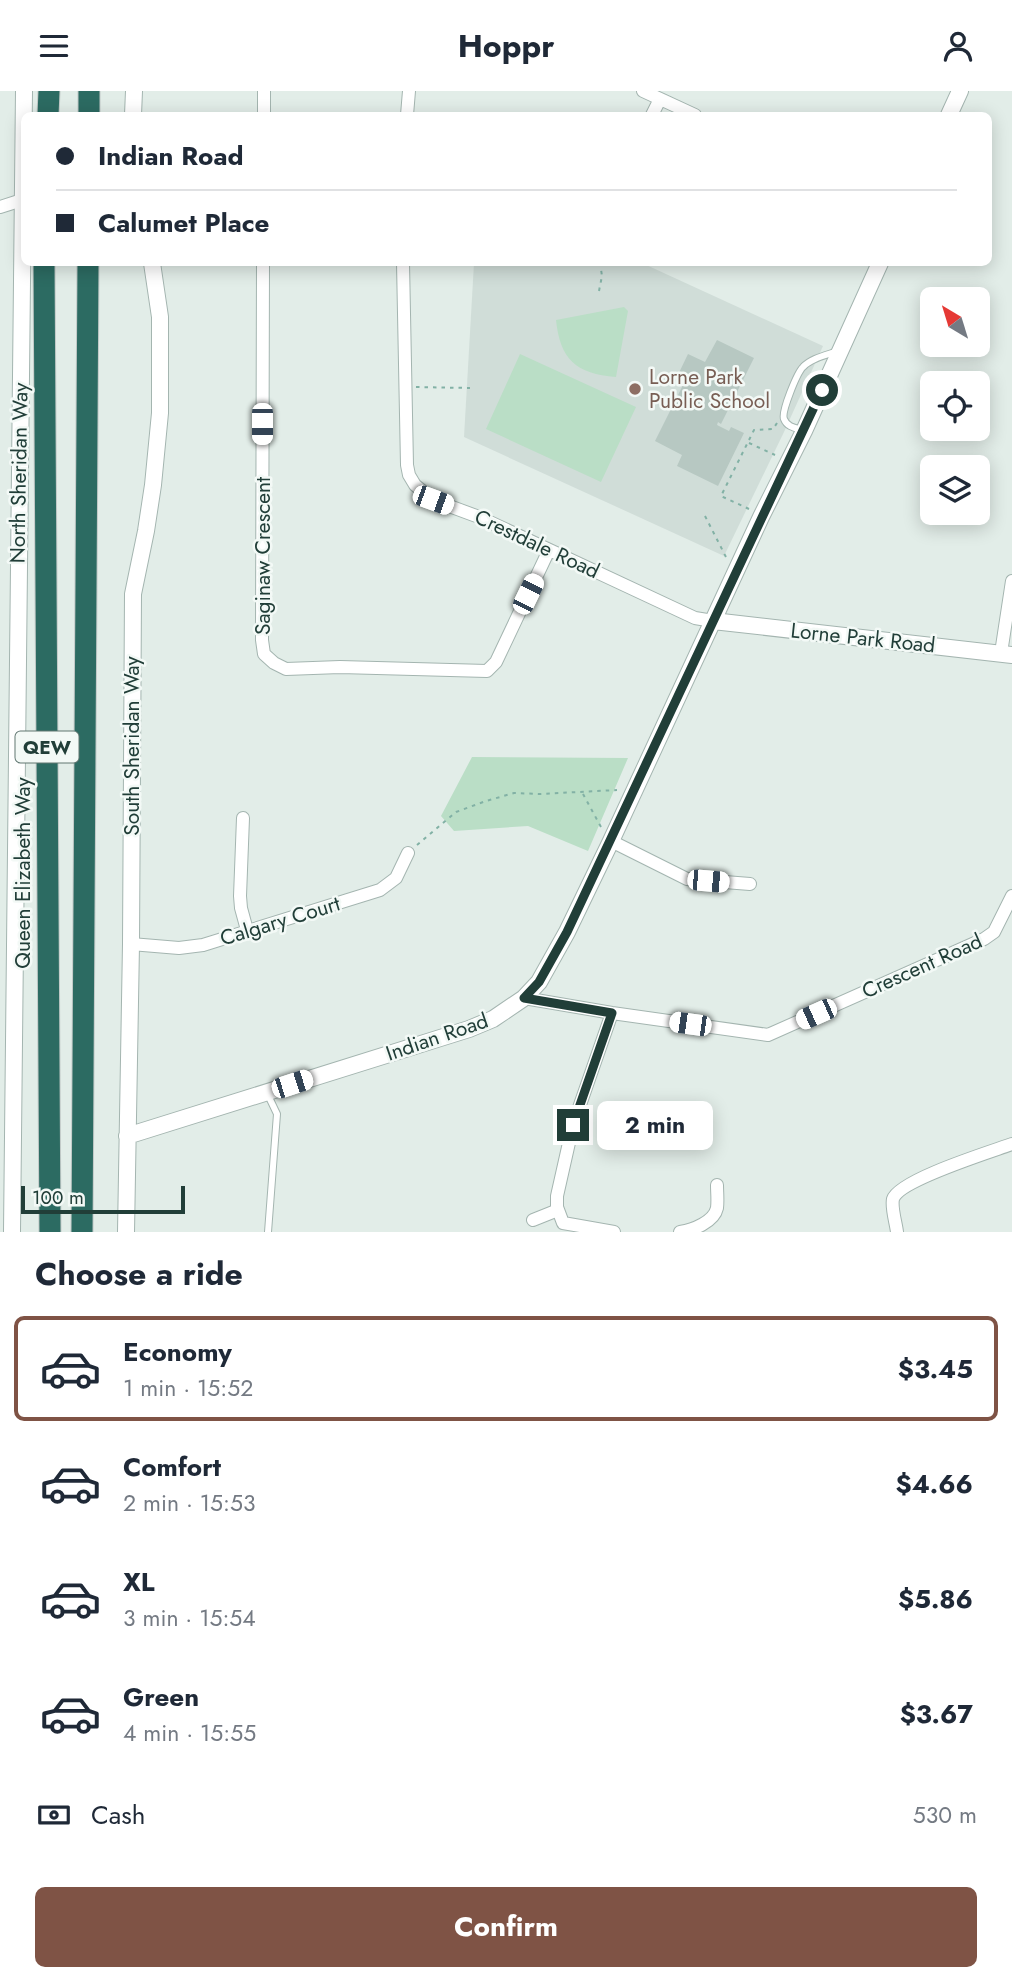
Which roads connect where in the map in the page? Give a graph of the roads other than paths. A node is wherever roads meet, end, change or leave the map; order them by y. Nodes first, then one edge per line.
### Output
1 (24, 91) edge
2 (49, 91) edge
3 (89, 91) edge
4 (134, 91) edge
5 (264, 91) edge
6 (409, 91) edge
7 (643, 91) edge
8 (960, 91) edge
9 (660, 99) junction
10 (24, 112) edge
11 (48, 112) edge
12 (89, 112) edge
13 (133, 112) edge
14 (264, 112) edge
15 (407, 112) edge
16 (654, 112) edge
17 (688, 112) edge
18 (950, 112) edge
19 (21, 201) edge
20 (0, 207) edge
21 (21, 256) edge
22 (44, 266) edge
23 (88, 266) edge
24 (152, 266) edge
25 (263, 266) edge
26 (403, 266) edge
27 (879, 266) edge
28 (840, 350) junction
29 (804, 431) junction
30 (549, 550) junction
31 (1012, 581) edge
32 (713, 621) junction
33 (1007, 654) edge
34 (243, 818) dead end
35 (611, 841) junction
36 (408, 853) road end
37 (750, 884) dead end
38 (1012, 895) edge
39 (247, 930) junction
40 (131, 944) junction
41 (524, 998) junction
42 (612, 1013) junction
43 (6, 1074) edge
44 (266, 1092) junction
45 (127, 1136) junction
46 (1012, 1145) edge
47 (716, 1185) dead end
48 (558, 1210) junction
49 (533, 1220) dead end
50 (12, 1232) edge
51 (50, 1232) edge
52 (82, 1232) edge
53 (126, 1232) edge
54 (268, 1232) edge
55 (614, 1232) edge
56 (680, 1232) edge
57 (897, 1232) edge

1 - 10 street, North Sheridan Way
2 - 11 highway
3 - 12 highway
4 - 13 street
5 - 14 street
6 - 15 street
7 - 9 street
8 - 18 street
9 - 16 street
9 - 17 street
19 - 20 street
21 - 43 street, North Sheridan Way
22 - 51 highway, Queen Elizabeth Way / QEW
23 - 52 highway, QEW
24 - 40 street, South Sheridan Way
25 - 30 street, Saginaw Crescent
26 - 30 street, Crestdale Road
27 - 28 street, Indian Road
28 - 29 street, Indian Road
28 - 29 lane
29 - 32 street, Indian Road
30 - 32 street, Crestdale Road
31 - 33 street
32 - 33 street, Lorne Park Road
32 - 35 street, Indian Road
34 - 39 street
35 - 37 street
35 - 41 street, Indian Road
36 - 39 street, Calgary Court
38 - 42 street, Crescent Road
39 - 40 street, Calgary Court
40 - 45 street, South Sheridan Way
41 - 42 street, Crescent Road
41 - 44 street, Indian Road
42 - 48 street
43 - 50 street, North Sheridan Way
44 - 45 street, Indian Road
44 - 54 lane
45 - 53 street, South Sheridan Way
46 - 57 street
47 - 56 street
48 - 49 street
48 - 55 street

